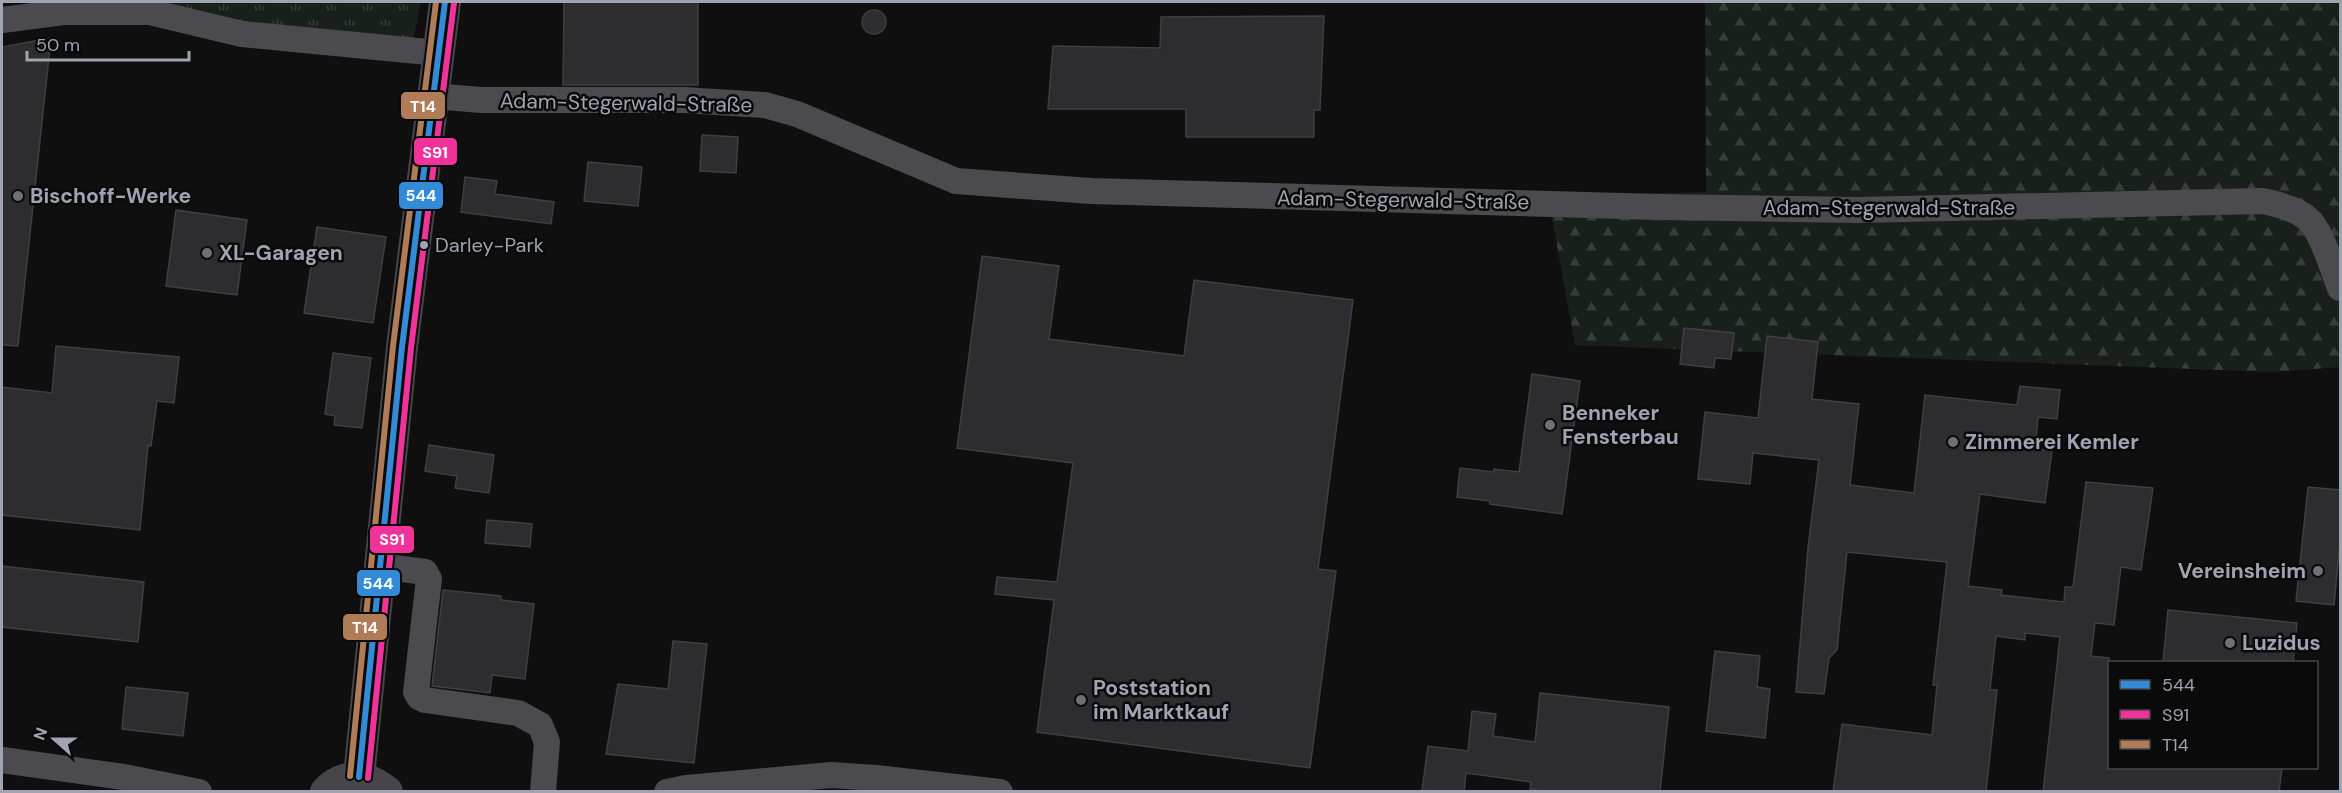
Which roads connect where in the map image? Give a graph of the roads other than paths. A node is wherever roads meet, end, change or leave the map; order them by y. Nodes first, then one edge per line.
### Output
1 (445, 2) edge
2 (2, 20) edge
3 (438, 53) junction
4 (434, 96) junction
5 (2340, 288) edge
6 (379, 566) junction
7 (2, 762) edge
8 (359, 777) junction
9 (875, 785) edge
10 (199, 792) edge
11 (326, 792) edge
12 (387, 792) edge
13 (543, 792) edge
14 (667, 792) edge
15 (1000, 792) edge

1 - 3 main road
2 - 3 street
3 - 4 main road
4 - 5 street, Adam-Stegerwald-Straße
4 - 6 main road
6 - 8 main road
6 - 13 street
7 - 10 street
8 - 11 main road
8 - 12 main road
9 - 14 street
9 - 15 street

